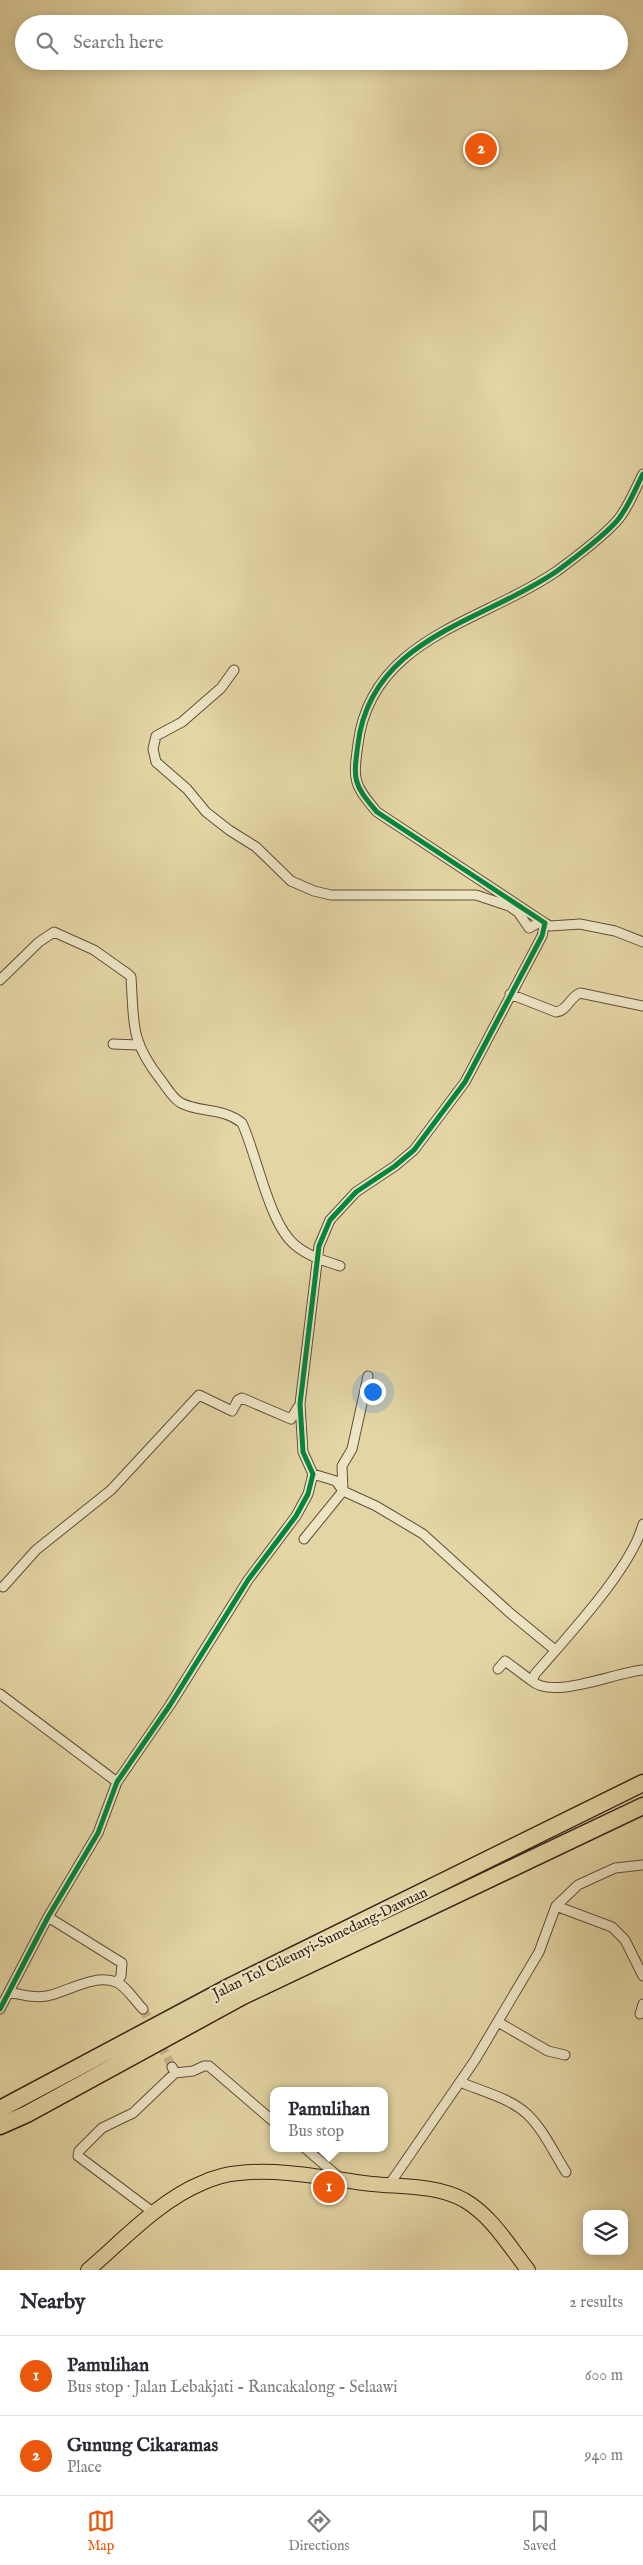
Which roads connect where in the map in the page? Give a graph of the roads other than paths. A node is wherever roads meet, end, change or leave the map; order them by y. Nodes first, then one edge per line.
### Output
1 (643, 474) edge
2 (234, 670) dead end
3 (545, 923) junction
4 (643, 942) edge
5 (0, 980) edge
6 (510, 994) junction
7 (643, 1006) edge
8 (113, 1044) dead end
9 (138, 1045) junction
10 (317, 1259) junction
11 (340, 1266) dead end
12 (368, 1376) dead end
13 (300, 1404) junction
14 (313, 1474) junction
15 (344, 1491) junction
16 (643, 1524) edge
17 (304, 1539) dead end
18 (0, 1576) edge
19 (2, 1589) edge
20 (556, 1650) junction
21 (498, 1669) dead end
22 (643, 1670) edge
23 (532, 1681) junction
24 (0, 1694) edge
25 (117, 1782) junction
26 (643, 1783) edge
27 (643, 1806) edge
28 (643, 1864) edge
29 (556, 1906) junction
30 (48, 1917) junction
31 (643, 1976) edge
32 (117, 1982) junction
33 (9, 1992) junction
34 (643, 2004) edge
35 (0, 2009) edge
36 (143, 2010) tunnel mouth
37 (640, 2014) dead end
38 (498, 2022) junction
39 (565, 2055) dead end
40 (460, 2082) junction
41 (0, 2109) edge
42 (270, 2119) edge
43 (0, 2126) edge
44 (310, 2152) edge
45 (566, 2172) dead end
46 (343, 2180) junction
47 (389, 2185) junction
48 (154, 2213) junction
49 (88, 2270) edge
50 (528, 2270) edge

1 - 3 street
2 - 3 street
3 - 4 street
3 - 6 street
5 - 9 street
6 - 7 street
6 - 10 street
8 - 9 street
9 - 10 street
10 - 11 street
10 - 13 street
12 - 15 street
13 - 14 street
13 - 19 street
14 - 15 street
14 - 25 street
15 - 17 street
15 - 20 street
16 - 20 street
18 - 19 street
20 - 23 street
21 - 23 street
22 - 23 street
24 - 25 street
25 - 30 street
26 - 41 highway, Jalan Tol Cileunyi–Sumedang–Dawuan
27 - 43 highway, Jalan Tol Cileunyi–Sumedang–Dawuan
28 - 29 street
29 - 31 street
29 - 38 street
30 - 32 street
30 - 33 street
32 - 33 street
32 - 36 street
33 - 35 street
34 - 37 street
38 - 39 street
38 - 40 street
40 - 45 street
40 - 47 street
42 - 48 street
44 - 46 street
46 - 47 main road
46 - 48 main road
47 - 50 main road
48 - 49 main road

